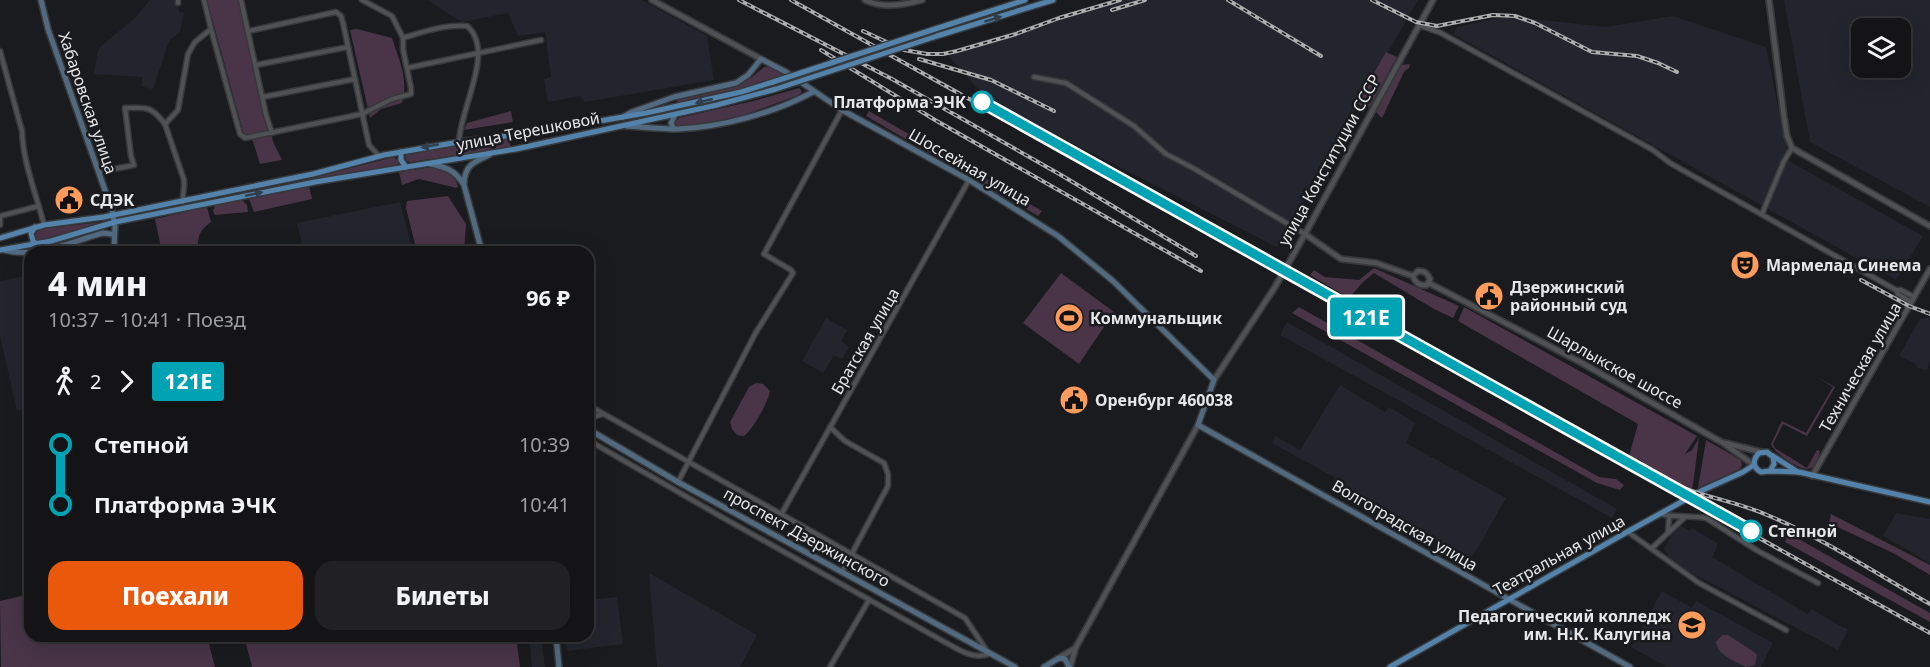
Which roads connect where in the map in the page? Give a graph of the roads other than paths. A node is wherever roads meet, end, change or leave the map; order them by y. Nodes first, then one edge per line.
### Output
1 (40, 0) edge
2 (204, 0) edge
3 (241, 0) edge
4 (362, 0) edge
5 (652, 0) edge
6 (865, 0) edge
7 (922, 0) edge
8 (1025, 0) edge
9 (1053, 0) edge
10 (1432, 0) edge
11 (1769, 0) edge
12 (1419, 25) junction
13 (211, 29) junction
14 (249, 31) junction
15 (936, 33) junction
16 (403, 38) junction
17 (541, 40) dead end
18 (348, 47) junction
19 (0, 51) edge
20 (478, 53) junction
21 (761, 58) junction
22 (256, 64) junction
23 (407, 68) junction
24 (1034, 77) dead end
25 (355, 79) junction
26 (813, 92) junction
27 (263, 97) junction
28 (674, 97) junction
29 (674, 107) junction
30 (842, 110) junction
31 (362, 114) junction
32 (675, 115) junction
33 (622, 118) junction
34 (610, 120) junction
35 (165, 124) junction
36 (624, 126) junction
37 (612, 128) junction
38 (674, 129) junction
39 (272, 133) junction
40 (513, 135) junction
41 (459, 141) junction
42 (1792, 148) junction
43 (516, 149) junction
44 (401, 152) junction
45 (491, 154) junction
46 (379, 156) junction
47 (429, 164) junction
48 (406, 167) junction
49 (99, 172) junction
50 (969, 180) junction
51 (464, 185) junction
52 (183, 202) junction
53 (39, 206) junction
54 (1762, 214) junction
55 (113, 215) junction
56 (0, 216) edge
57 (115, 222) junction
58 (0, 225) edge
59 (44, 225) junction
60 (1930, 226) edge
61 (35, 227) junction
62 (111, 234) junction
63 (1305, 234) junction
64 (0, 238) edge
65 (38, 244) junction
66 (24, 246) edge
67 (26, 246) edge
68 (61, 246) edge
69 (113, 246) edge
70 (114, 246) edge
71 (480, 246) edge
72 (2, 250) edge
73 (24, 251) edge
74 (1930, 269) edge
75 (1413, 276) junction
76 (1429, 283) junction
77 (1913, 299) junction
78 (1214, 380) junction
79 (594, 409) edge
80 (603, 414) junction
81 (594, 418) edge
82 (1198, 425) junction
83 (830, 427) junction
84 (594, 433) edge
85 (594, 443) edge
86 (1722, 443) junction
87 (1761, 452) junction
88 (1772, 455) junction
89 (688, 463) junction
90 (1754, 465) junction
91 (1770, 471) junction
92 (1743, 472) junction
93 (1761, 472) junction
94 (1799, 472) junction
95 (1812, 476) junction
96 (678, 482) junction
97 (1930, 502) edge
98 (782, 513) junction
99 (1660, 514) junction
100 (1669, 516) junction
101 (1684, 518) junction
102 (1627, 532) junction
103 (1668, 534) junction
104 (787, 542) junction
105 (1652, 548) junction
106 (782, 551) junction
107 (852, 552) junction
108 (842, 572) junction
109 (1818, 583) dead end
110 (1508, 599) junction
111 (869, 600) junction
112 (1786, 630) dead end
113 (557, 642) edge
114 (1076, 647) junction
115 (989, 654) junction
116 (1059, 658) junction
117 (1617, 660) junction
118 (559, 667) edge
119 (830, 667) edge
120 (1014, 667) edge
121 (1044, 667) edge
122 (1069, 667) edge
123 (1390, 667) edge
124 (1613, 667) edge
125 (1630, 667) edge

1 - 49 main road, Хабаровская улица
2 - 13 street
3 - 14 street
4 - 16 street
5 - 21 street, Шоссейная улица
6 - 7 street
8 - 15 main road, улица Терешковой
15 -> 9 main road, улица Терешковой
10 - 12 street, улица Конституции СССР
11 - 42 street
12 - 54 street
12 - 63 street, улица Конституции СССР
13 - 35 street
13 - 39 street
14 - 18 street
14 - 22 street
15 -> 29 main road, улица Терешковой, bridge
15 - 32 main road, улица Терешковой, bridge
16 - 20 street
16 - 23 street
17 - 20 street
18 - 22 street
18 - 25 street
19 - 53 street
20 - 23 street
20 - 41 street
21 - 26 main road, Шоссейная улица
21 - 28 main road
22 - 27 street
23 - 31 street
24 - 63 street
25 - 27 street
25 - 31 street
26 - 30 main road, Шоссейная улица
26 - 38 main road
27 - 39 street
28 - 29 main road
28 - 33 main road
29 - 33 main road, улица Терешковой
30 - 50 main road, Шоссейная улица
30 - 89 street
31 - 39 street
31 - 46 street
32 - 36 main road, улица Терешковой
32 - 38 main road
33 - 34 main road, улица Терешковой
34 - 37 main road
34 - 40 main road, улица Терешковой
35 - 49 street
35 - 52 street
36 - 37 main road, улица Терешковой
36 - 38 main road
37 - 43 main road, улица Терешковой
40 - 41 main road, улица Терешковой
40 - 43 main road
41 -> 44 main road, улица Терешковой
42 - 54 street
42 - 60 street
43 - 45 main road, улица Терешковой
44 - 46 main road, улица Терешковой
44 - 48 main road
45 - 47 main road, улица Терешковой
45 - 51 main road
46 - 52 main road, улица Терешковой
47 - 48 main road, улица Терешковой
47 - 51 main road
57 -> 48 main road, улица Терешковой
49 - 55 main road, Хабаровская улица
50 - 78 main road, Шоссейная улица
50 - 83 street, Братская улица
51 - 71 main road
52 - 55 main road, улица Терешковой
53 - 56 street
53 - 59 street
54 - 77 street
55 - 57 main road, Хабаровская улица
55 - 59 main road, улица Терешковой
56 - 58 street
57 - 62 main road
57 - 65 main road, улица Терешковой
57 - 70 main road, Хабаровская улица
59 - 61 main road, улица Терешковой
61 - 64 main road, улица Терешковой
61 - 65 main road
62 - 68 main road
62 - 69 main road
63 - 75 street
63 - 78 street, улица Конституции СССР, bridge
65 - 67 main road, улица Терешковой
66 - 72 main road, улица Терешковой
72 - 73 main road
74 - 77 street, Техническая улица
75 - 76 street
75 - 76 street
76 - 86 street, Шарлыкское шоссе
77 - 95 street, Техническая улица
78 - 82 main road, улица Конституции СССР
79 - 80 street
80 - 81 street
80 - 89 street
82 - 110 main road, Волгоградская улица
82 - 114 street, улица Конституции СССР
83 - 98 street, Братская улица
83 - 107 street
84 - 96 main road, проспект Дзержинского
85 - 106 street
86 - 87 street, Шарлыкское шоссе
86 - 90 street, Шарлыкское шоссе
87 - 88 main road
87 - 90 main road
88 - 91 main road
88 - 94 main road
89 - 96 street
89 - 98 street
90 - 92 main road, Театральная улица
90 - 93 main road
91 - 93 main road
91 - 94 main road
92 - 93 main road, Театральная улица
92 - 99 main road, Театральная улица
94 - 95 main road
95 - 97 main road
96 - 104 main road, проспект Дзержинского
98 - 107 street
99 - 100 street
99 - 102 main road, Театральная улица
100 - 101 street
100 - 103 street
101 - 103 street
101 - 109 street
102 - 105 street
102 - 110 main road, Театральная улица
103 - 105 street
104 - 106 street
104 - 108 main road, проспект Дзержинского
105 - 112 street
106 - 111 street
107 - 108 street
107 - 115 street
108 - 115 main road, проспект Дзержинского
110 - 117 main road, Волгоградская улица
110 - 123 main road, Театральная улица
111 - 115 street
111 - 119 street
113 - 118 main road
114 - 116 street, улица Конституции СССР
114 - 122 street, улица Конституции СССР
115 - 120 main road, проспект Дзержинского
116 - 121 main road
116 - 122 main road
117 - 124 street
117 - 125 main road, Волгоградская улица

